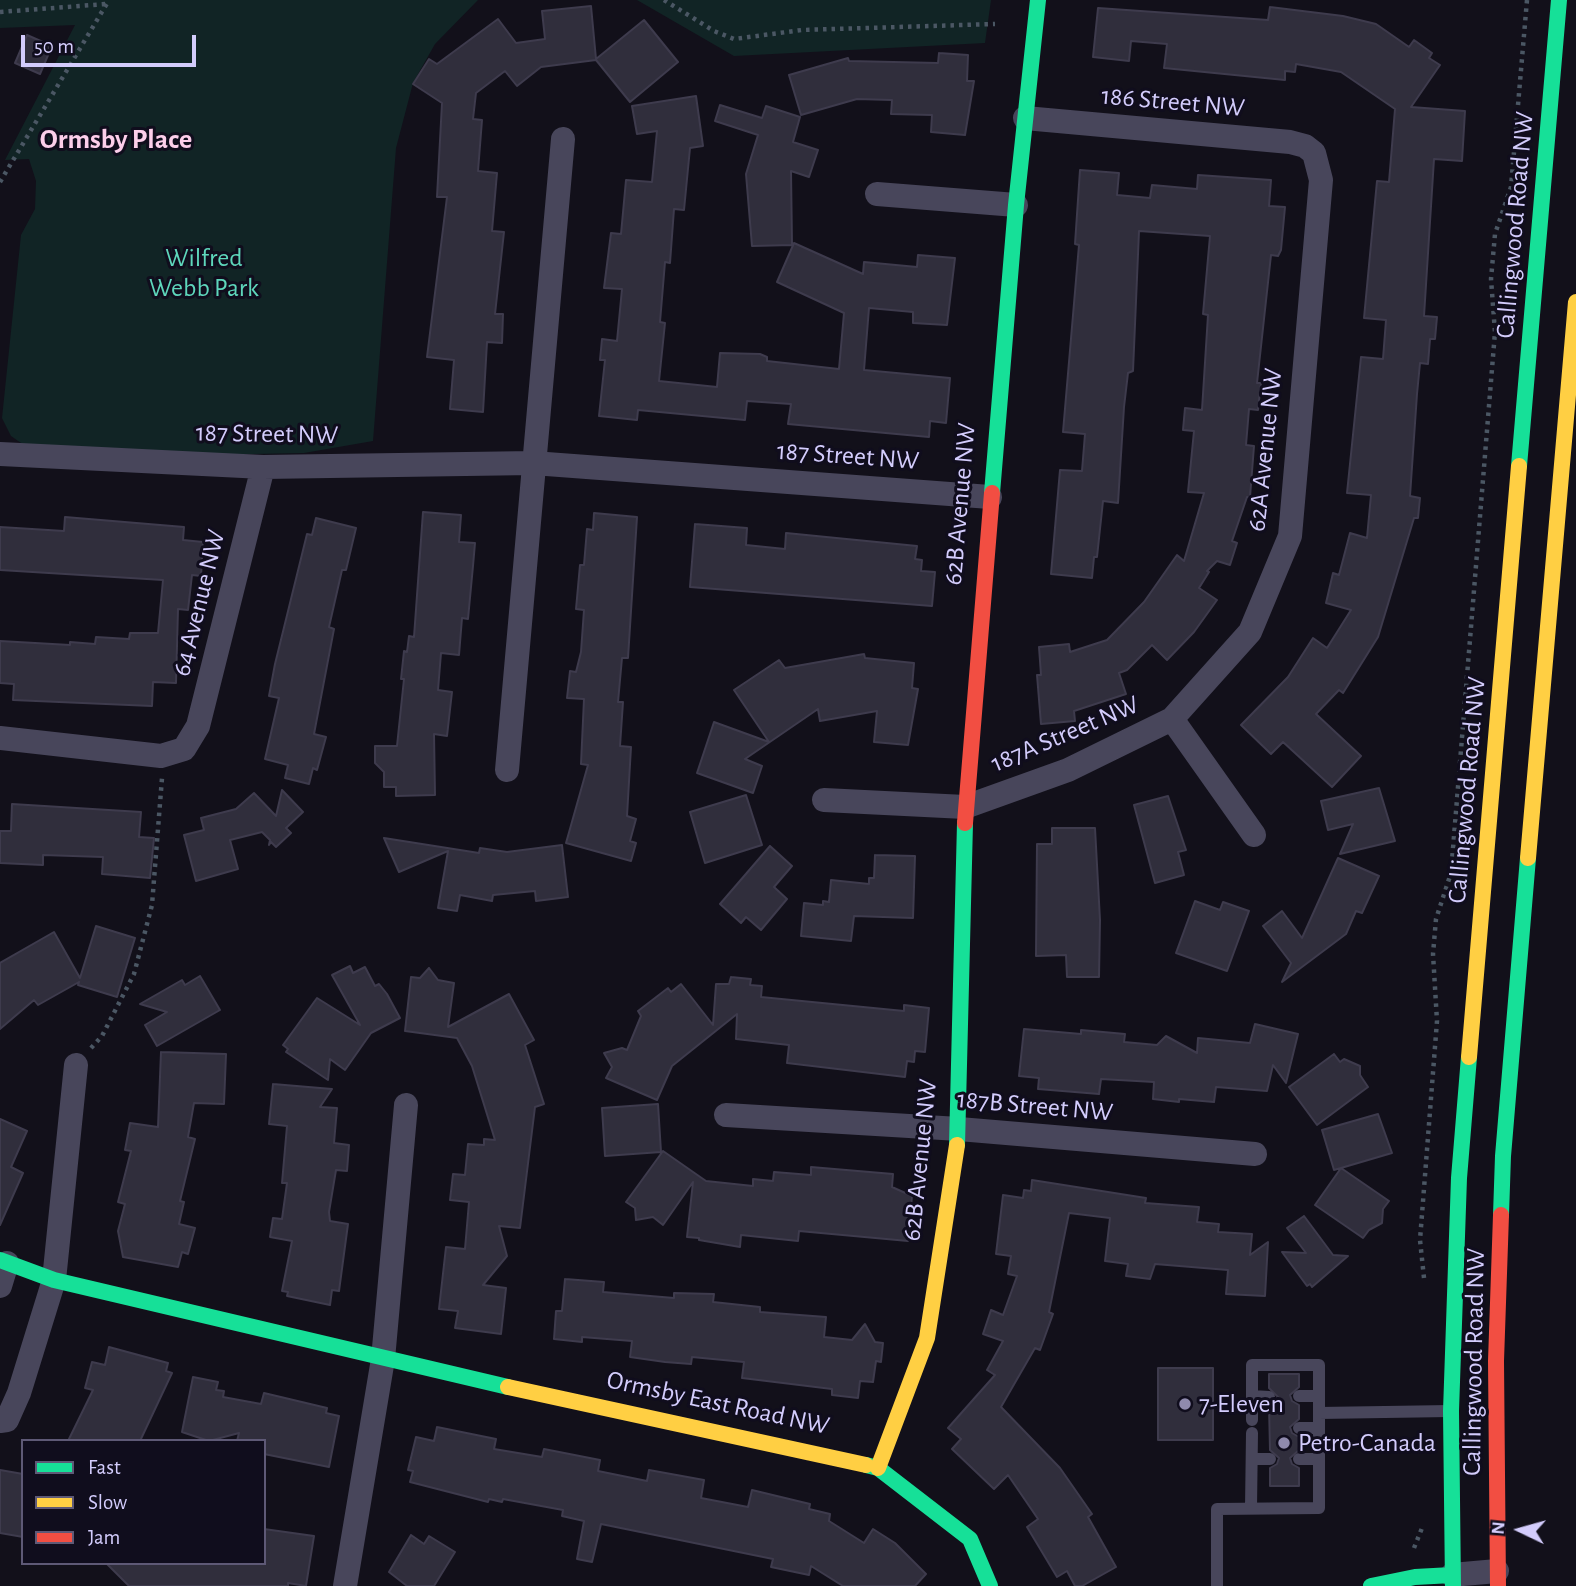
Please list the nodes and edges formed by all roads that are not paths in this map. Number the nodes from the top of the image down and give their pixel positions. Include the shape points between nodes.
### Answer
1 (1038, 0) edge
2 (1559, 0) edge
3 (1025, 118) junction
4 (563, 139) dead end
5 (1314, 153) joint
6 (877, 194) dead end
7 (1016, 205) junction
8 (1576, 302) edge
9 (0, 454) edge
10 (533, 463) junction
11 (263, 467) junction
12 (990, 496) junction
13 (1172, 719) junction
14 (0, 738) edge
15 (507, 770) dead end
16 (824, 800) dead end
17 (965, 807) junction
18 (1254, 835) dead end
19 (76, 1065) road end
20 (406, 1105) dead end
21 (726, 1115) dead end
22 (959, 1129) junction
23 (1255, 1154) dead end
24 (2, 1270) edge
25 (54, 1280) junction
26 (383, 1359) junction
27 (1252, 1396) junction
28 (1299, 1396) dead end
29 (1319, 1396) junction
30 (1269, 1397) dead end
31 (1451, 1411) junction
32 (1319, 1413) junction
33 (0, 1421) edge
34 (1320, 1427) junction
35 (1299, 1428) dead end
36 (1252, 1459) junction
37 (1270, 1459) dead end
38 (1299, 1459) dead end
39 (1320, 1459) junction
40 (878, 1468) junction
41 (1251, 1508) junction
42 (1497, 1579) edge
43 (1453, 1581) edge
44 (345, 1586) edge
45 (990, 1586) edge
46 (1217, 1586) edge
47 (1371, 1586) edge

1 - 3 main road, 62B Avenue NW
2 - 31 main road, Callingwood Road NW via 1458,1178
3 - 5 street, 186 Street NW via 1290,142 1305,145
3 - 7 main road, 62B Avenue NW
4 - 10 street
5 - 13 street, 62A Avenue NW via 1321,180 1290,536 1250,632
6 - 7 street
7 - 12 main road, 62B Avenue NW
8 - 42 main road, Callingwood Road NW via 1503,1156 1496,1361
9 - 11 street, 187 Street NW
10 - 11 street, 187 Street NW
10 - 12 street, 187 Street NW
10 - 15 street
11 - 14 street, 64 Avenue NW via 198,726 172,753
12 - 17 main road, 62B Avenue NW
13 - 17 street, 187A Street NW via 1068,770
13 - 18 street, 187A Street NW
16 - 17 street
17 - 22 main road, 62B Avenue NW
19 - 25 street
20 - 26 street
21 - 22 street, 187B Street NW
22 - 23 street, 187B Street NW
22 - 40 main road, 62B Avenue NW via 927,1338
24 - 25 main road, Ormsby East Road NW
25 - 26 main road, Ormsby East Road NW
25 - 33 street via 19,1393 7,1420
26 - 40 main road, Ormsby East Road NW
26 - 44 street
27 - 29 lane via 1252,1366 1319,1365
27 - 30 lane
27 - 36 lane
28 - 29 lane
29 - 32 lane
31 - 32 lane
31 - 43 main road, Callingwood Road NW
32 - 34 lane
34 - 35 lane
34 - 39 lane
36 - 37 lane
36 - 41 lane
38 - 39 lane
39 - 41 lane via 1319,1508
40 - 45 main road, Ormsby East Road NW via 970,1539
41 - 46 lane via 1217,1508
42 - 43 street
43 - 47 main road via 1415,1577

